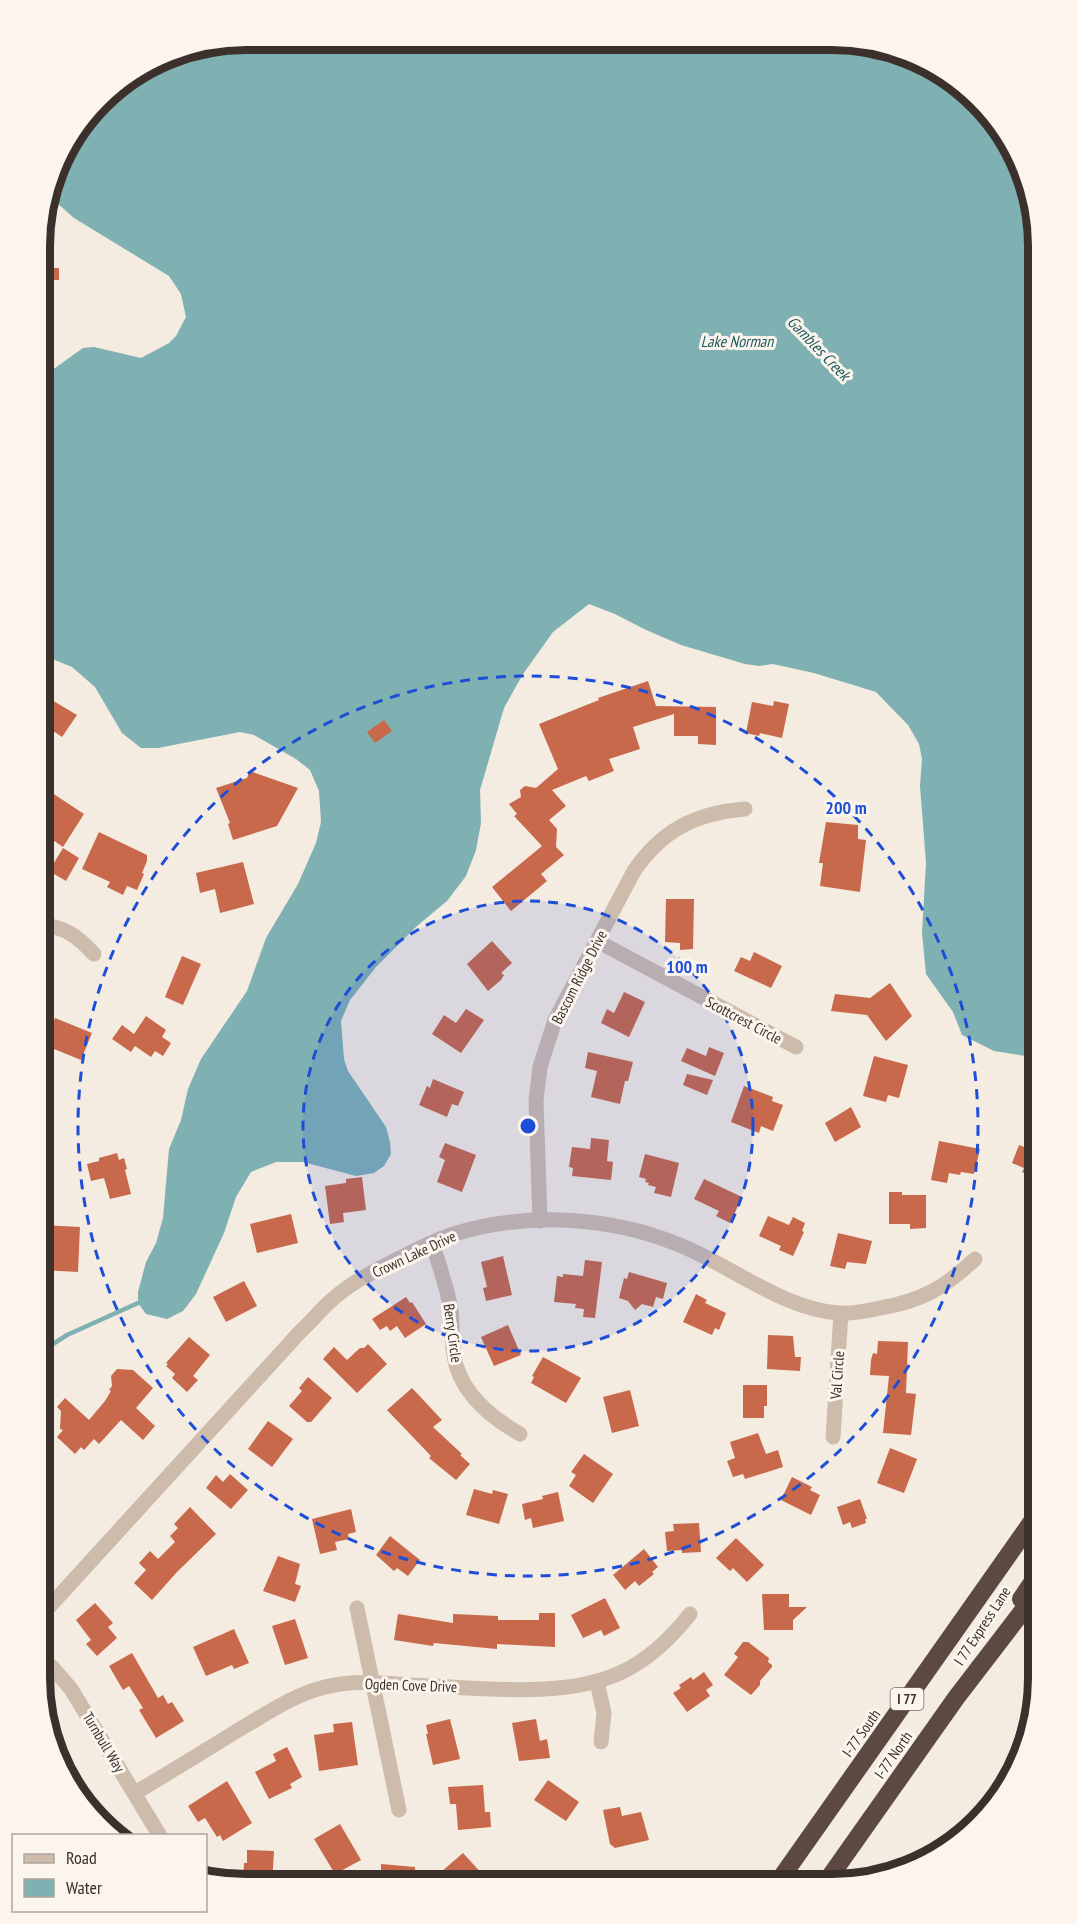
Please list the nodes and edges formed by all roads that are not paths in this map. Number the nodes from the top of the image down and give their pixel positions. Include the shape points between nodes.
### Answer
1 (745, 809) dead end
2 (50, 927) edge
3 (597, 941) junction
4 (94, 954) dead end
5 (796, 1047) dead end
6 (540, 1221) junction
7 (432, 1243) junction
8 (975, 1259) dead end
9 (841, 1313) junction
10 (520, 1434) dead end
11 (833, 1437) dead end
12 (1027, 1528) edge
13 (1027, 1591) edge
14 (1027, 1605) edge
15 (50, 1606) edge
16 (357, 1608) dead end
17 (690, 1614) dead end
18 (50, 1665) edge
19 (372, 1682) junction
20 (597, 1682) junction
21 (956, 1698) junction
22 (601, 1743) dead end
23 (135, 1793) junction
24 (399, 1810) dead end
25 (159, 1834) edge
26 (784, 1874) edge
27 (832, 1874) edge

1 - 3 street, Bascom Ridge Drive via 709,814 670,832 634,871
2 - 4 street via 68,931
3 - 5 street, Scottcrest Circle
3 - 6 street, Bascom Ridge Drive via 555,1020 540,1067 536,1100
6 - 7 street, Crown Lake Drive via 478,1228
6 - 9 street, Crown Lake Drive via 596,1224 651,1235 678,1244 791,1300
7 - 10 street, Berry Circle via 447,1289 454,1358 461,1377 485,1411
7 - 15 street, Crown Lake Drive via 371,1273 334,1297
8 - 9 street, Crown Lake Drive via 943,1285 906,1304
9 - 11 street, Val Circle
12 - 26 highway, I-77 South / I 77
13 - 21 highway, I 77 Express Lane / I 77
14 - 21 highway, I-77 North / I 77
16 - 19 street
17 - 20 street, Ogden Cove Drive via 675,1633 645,1657
18 - 23 street, Turnbull Way via 71,1689
19 - 20 street, Ogden Cove Drive via 526,1688
19 - 23 street, Ogden Cove Drive via 327,1687 293,1698
19 - 24 street
20 - 22 street via 604,1713
21 - 27 highway, I-77 North / I 77
23 - 25 street, Turnbull Way

